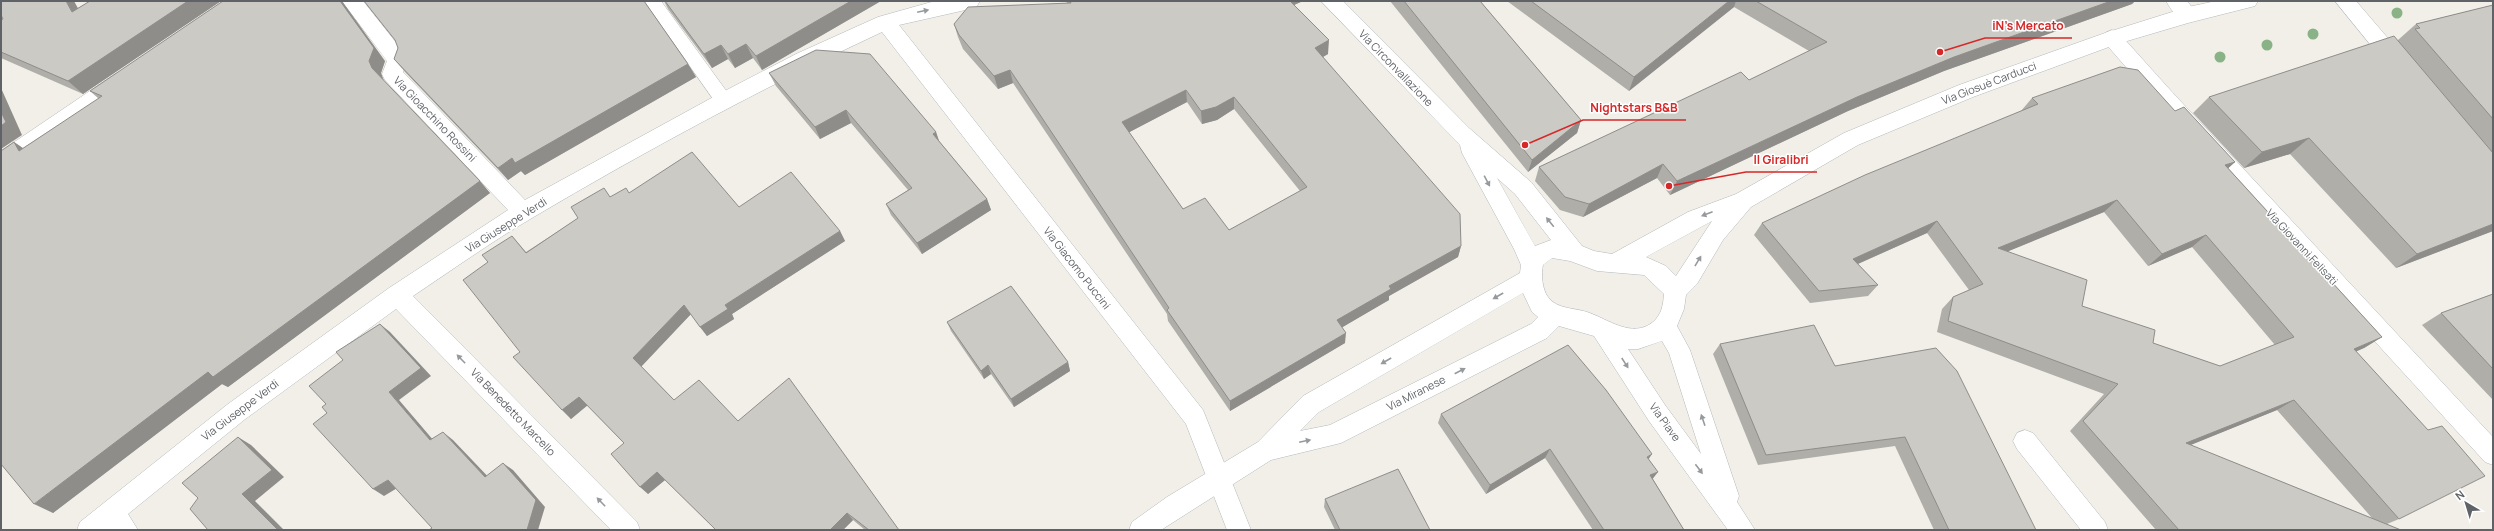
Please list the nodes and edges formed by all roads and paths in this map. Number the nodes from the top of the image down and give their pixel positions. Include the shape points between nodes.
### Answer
1 (352, 1) edge
2 (652, 1) edge
3 (970, 1) edge
4 (1331, 1) edge
5 (2248, 1) edge
6 (2345, 1) edge
7 (2182, 8) edge
8 (886, 22) junction
9 (2112, 38) junction
10 (140, 68) edge
11 (2410, 79) edge
12 (724, 101) junction
13 (1462, 134) junction
14 (1, 162) edge
15 (1744, 200) junction
16 (523, 212) junction
17 (1574, 252) junction
18 (1615, 263) junction
19 (1532, 270) junction
20 (1675, 292) junction
21 (397, 295) junction
22 (1555, 315) junction
23 (1665, 326) junction
24 (1603, 330) junction
25 (2025, 441) dead end
26 (1266, 450) junction
27 (2493, 454) edge
28 (1219, 478) junction
29 (110, 513) junction
30 (1737, 520) edge
31 (89, 530) edge
32 (126, 530) edge
33 (628, 530) edge
34 (1141, 530) edge
35 (1239, 530) edge
36 (2096, 530) edge

1 - 16 street, Via Gioacchino Rossini via 398,60 392,74
2 - 12 lane
8 -> 3 street, Via Giuseppe Verdi
4 - 13 street, Via Circonvallazione
5 - 7 street, Via Giosuè Carducci
6 - 11 street
7 - 9 street, Via Giosuè Carducci
8 - 12 street, Via Giuseppe Verdi via 803,60
8 - 28 street, Via Giacomo Puccini via 1195,418
9 - 15 street, Via Giosuè Carducci via 1966,91 1850,139
9 - 27 street, Via Giovanni Felisati
10 - 14 street
12 - 16 street, Via Giuseppe Verdi
17 -> 13 street, Via Circonvallazione via 1523,188
13 -> 19 street, Via Circonvallazione via 1524,246
15 -> 18 street, Via Giosuè Carducci via 1696,218
20 -> 15 street, Via Giosuè Carducci via 1689,276 1715,233
16 - 21 street, Via Giuseppe Verdi
17 - 18 street via 1584,259
17 - 19 street, Via Miranese via 1551,249 1538,255
18 - 20 street via 1652,267 1661,273
19 - 22 street, Via Circonvallazione via 1533,296 1542,308
19 -> 26 street, Via Miranese via 1311,404
20 - 23 street via 1673,315
21 - 29 street, Via Giuseppe Verdi via 236,412
33 -> 21 street, Via Benedetto Marcello
22 - 24 street via 1587,322
26 -> 22 street, Via Miranese via 1333,435 1539,331
23 - 24 street via 1639,341
30 -> 23 street, Via Piave via 1680,350
24 -> 30 street, Via Piave via 1657,413
25 - 36 street
26 - 28 street, Via Miranese
28 - 34 street, Via Miranese
28 - 35 street, Via Giacomo Puccini
29 - 31 street, Via Giuseppe Verdi
29 - 32 street

